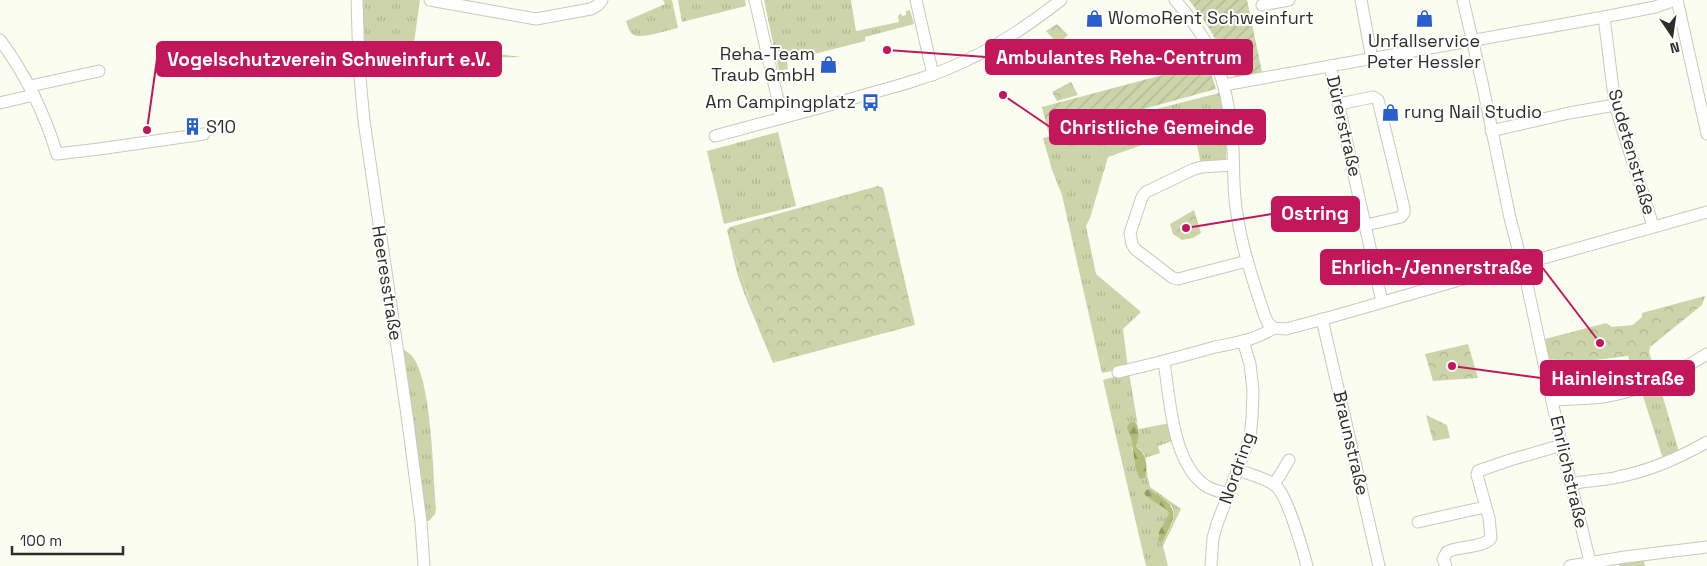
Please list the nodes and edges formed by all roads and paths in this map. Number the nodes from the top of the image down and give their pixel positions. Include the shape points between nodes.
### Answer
1 (356, 0) edge
2 (430, 0) edge
3 (755, 0) edge
4 (916, 0) edge
5 (1061, 0) edge
6 (1175, 0) edge
7 (1289, 0) edge
8 (1361, 0) edge
9 (1463, 0) edge
10 (1676, 0) edge
11 (602, 1) edge
12 (1262, 5) dead end
13 (1604, 17) junction
14 (0, 40) edge
15 (1472, 42) junction
16 (1372, 59) junction
17 (1330, 66) junction
18 (99, 71) dead end
19 (933, 75) junction
20 (1224, 85) junction
21 (32, 90) junction
22 (0, 103) edge
23 (1339, 104) junction
24 (1615, 104) junction
25 (782, 118) junction
26 (1491, 131) junction
27 (204, 134) dead end
28 (1707, 134) edge
29 (714, 136) dead end
30 (1234, 164) junction
31 (1707, 212) edge
32 (1366, 225) junction
33 (1653, 226) junction
34 (1247, 261) junction
35 (1522, 264) junction
36 (1382, 302) junction
37 (1322, 319) junction
38 (1273, 328) junction
39 (1243, 341) junction
40 (1707, 354) edge
41 (1164, 362) junction
42 (1118, 372) dead end
43 (1552, 400) junction
44 (1707, 442) edge
45 (1562, 445) junction
46 (1289, 460) dead end
47 (1238, 470) junction
48 (1572, 484) junction
49 (1274, 485) junction
50 (1228, 494) junction
51 (1485, 507) junction
52 (1418, 522) dead end
53 (1707, 547) edge
54 (1590, 562) junction
55 (424, 566) edge
56 (1211, 566) edge
57 (1307, 566) edge
58 (1378, 566) edge
59 (1446, 566) edge
60 (1570, 566) edge

1 - 55 street, Heeresstraße via 364,121 407,415
2 - 11 street via 536,19 591,9
3 - 25 street
4 - 19 street
5 - 19 street via 1014,35 965,62
6 - 20 street via 1205,39
7 - 12 street
8 - 16 street
9 - 15 street, Ehrlichstraße
10 - 13 street
10 - 28 street
13 - 15 street
13 - 24 street, Sudetenstraße
14 - 21 street
15 - 16 street
15 - 26 street, Ehrlichstraße
16 - 17 street
17 - 20 street
17 - 23 street, Dürerstraße
18 - 21 street
19 - 25 street
20 - 30 street
21 - 22 street
21 - 27 street via 56,154
23 - 32 street, Dürerstraße
23 - 32 street via 1373,97 1378,100 1404,208 1401,217
24 - 26 street
24 - 33 street, Sudetenstraße
25 - 29 street
26 - 35 street, Ehrlichstraße
30 - 34 street via 1237,214
30 - 34 street via 1194,169 1146,192 1130,239 1135,249 1178,279
31 - 33 street
32 - 36 street, Dürerstraße
33 - 35 street
34 - 38 street via 1268,323
35 - 36 street
35 - 43 street, Ehrlichstraße
36 - 37 street
37 - 38 street via 1286,329
37 - 58 street, Braunstraße
38 - 39 street
39 - 41 street
39 - 47 street, Nordring via 1250,364 1253,396 1250,437
40 - 43 street via 1674,373 1635,389 1594,398
41 - 42 street
41 - 50 street via 1176,435 1183,455 1193,474 1207,487
43 - 45 street, Ehrlichstraße
44 - 48 street via 1640,472
45 - 48 street, Ehrlichstraße
45 - 51 street via 1478,470
46 - 49 street
47 - 49 street
47 - 50 street, Nordring
48 - 54 street, Ehrlichstraße
49 - 57 street via 1283,496
50 - 56 street, Nordring via 1213,538
51 - 52 street
51 - 59 street via 1490,527 1489,542 1447,552
53 - 54 street
54 - 60 street

